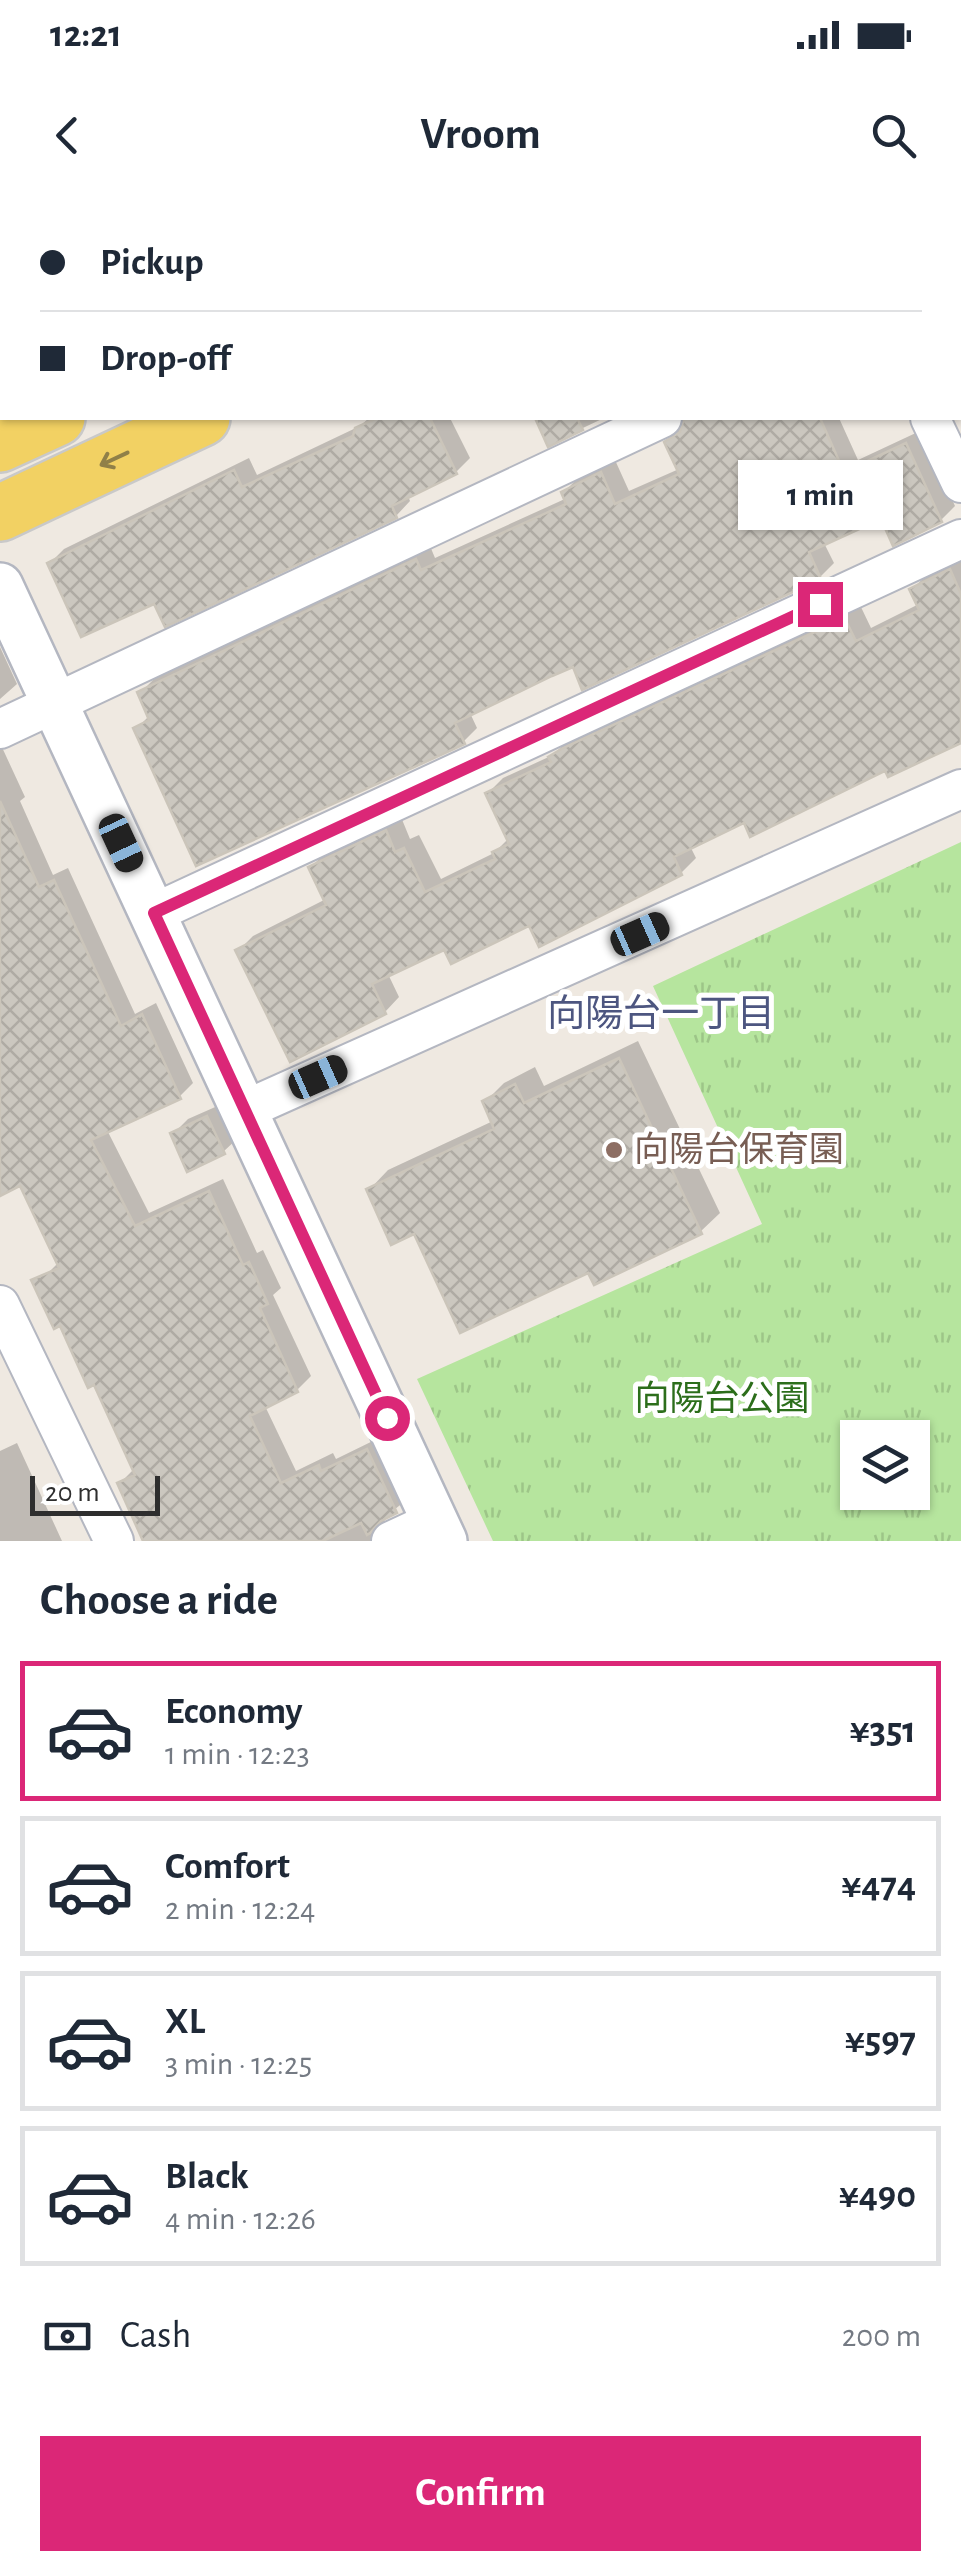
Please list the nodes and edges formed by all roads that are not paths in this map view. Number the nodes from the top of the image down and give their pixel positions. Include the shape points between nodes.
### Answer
1 (53, 420) edge
2 (198, 420) edge
3 (658, 420) edge
4 (931, 420) edge
5 (0, 444) edge
6 (961, 483) edge
7 (0, 514) edge
8 (961, 539) edge
9 (0, 586) edge
10 (56, 702) junction
11 (0, 730) edge
12 (961, 790) edge
13 (154, 913) junction
14 (247, 1109) junction
15 (0, 1305) edge
16 (439, 1531) edge
17 (114, 1541) edge
18 (391, 1541) edge

1 - 5 main road
2 -> 7 main road
3 - 10 street
4 - 6 street
8 - 13 street
9 - 10 street
10 - 11 street
10 - 13 street
12 - 14 street
13 - 14 street
14 - 16 street
15 - 17 street
16 - 18 street

